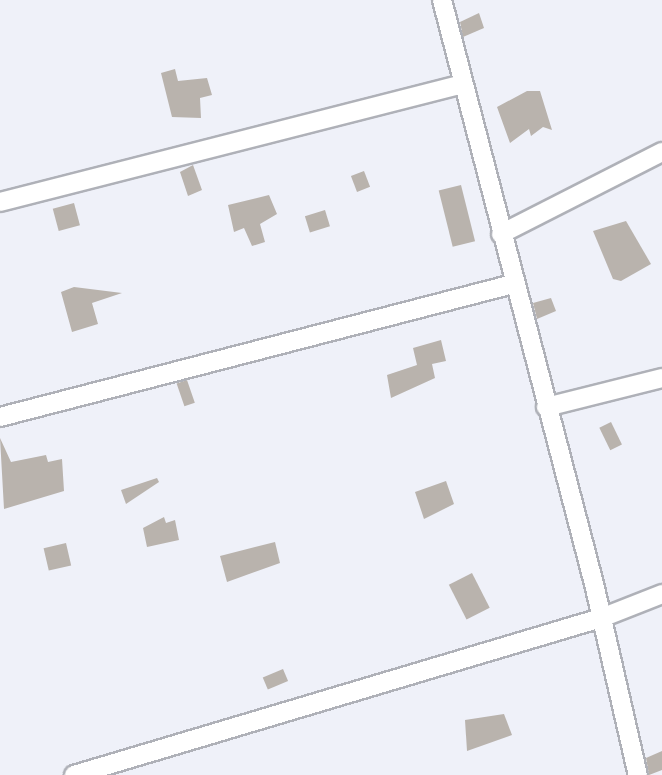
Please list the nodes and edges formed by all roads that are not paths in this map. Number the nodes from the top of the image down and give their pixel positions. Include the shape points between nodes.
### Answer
1 (442, 0) edge
2 (463, 84) junction
3 (662, 152) edge
4 (0, 202) edge
5 (501, 234) junction
6 (513, 284) junction
7 (662, 378) edge
8 (546, 407) junction
9 (0, 417) edge
10 (662, 594) edge
11 (601, 618) junction
12 (74, 775) edge
13 (638, 775) edge

1 - 2 street
2 - 4 street
2 - 5 street
3 - 5 street
5 - 6 street
6 - 8 street
6 - 9 street
7 - 8 street
8 - 11 street
10 - 11 street
11 - 12 street
11 - 13 street

